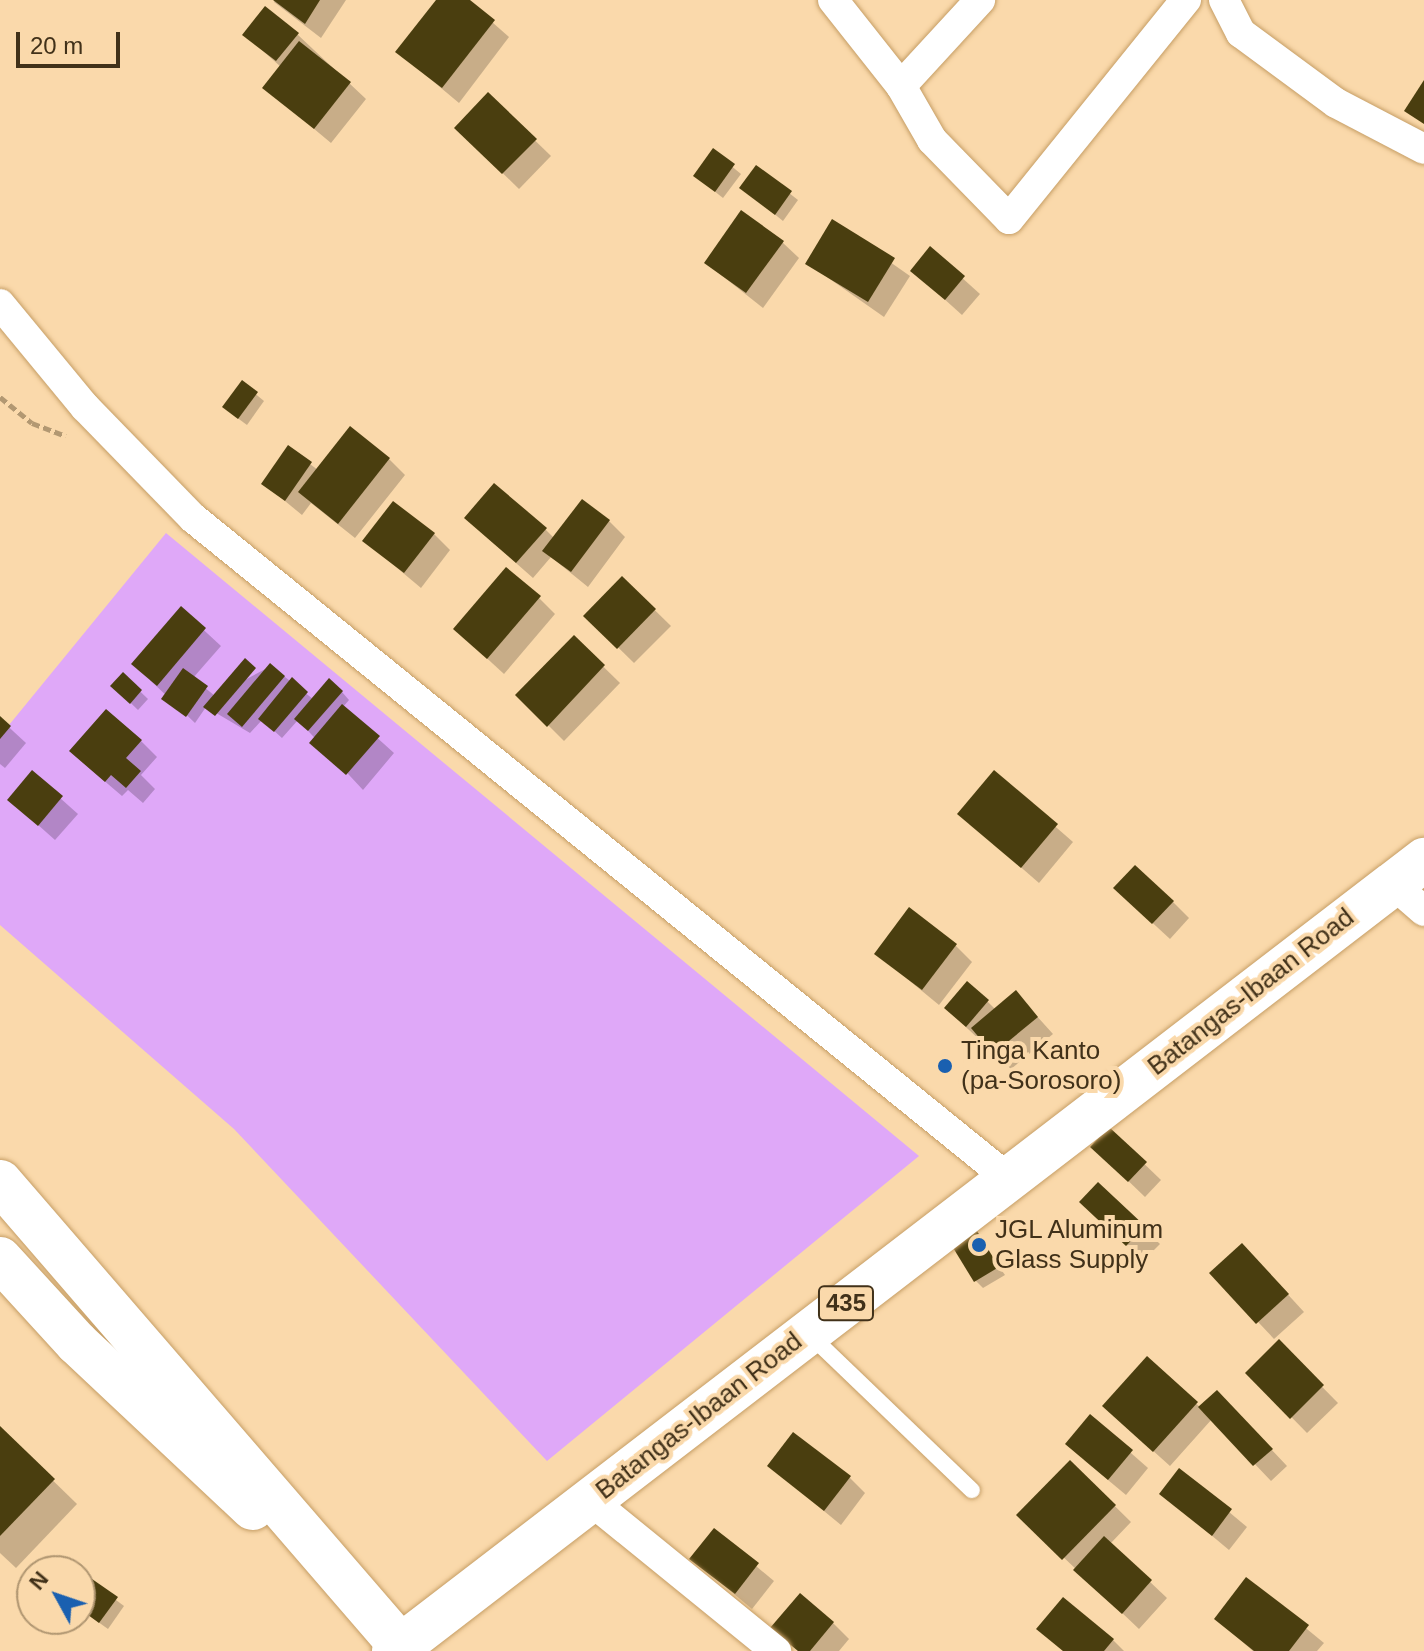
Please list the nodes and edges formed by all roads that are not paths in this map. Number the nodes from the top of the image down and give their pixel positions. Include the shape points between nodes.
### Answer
1 (833, 0) edge
2 (980, 0) edge
3 (1186, 0) edge
4 (1224, 0) edge
5 (901, 86) junction
6 (1424, 149) edge
7 (0, 304) edge
8 (1414, 885) edge
9 (1009, 1179) junction
10 (0, 1182) edge
11 (0, 1259) edge
12 (807, 1332) junction
13 (972, 1490) dead end
14 (590, 1500) junction
15 (400, 1649) edge
16 (776, 1651) edge

1 - 5 street
2 - 5 street
3 - 5 street via 1009,219 932,140
4 - 6 street via 1241,33 1336,103
7 - 9 street via 85,407 193,518
8 - 9 main road, Batangas-Ibaan Road / 435
9 - 12 main road, Batangas-Ibaan Road / 435
10 - 15 main road
11 - 15 main road via 77,1343
12 - 13 lane
12 - 14 main road, Batangas-Ibaan Road / 435
14 - 15 main road, Batangas-Ibaan Road / 435
14 - 16 street

